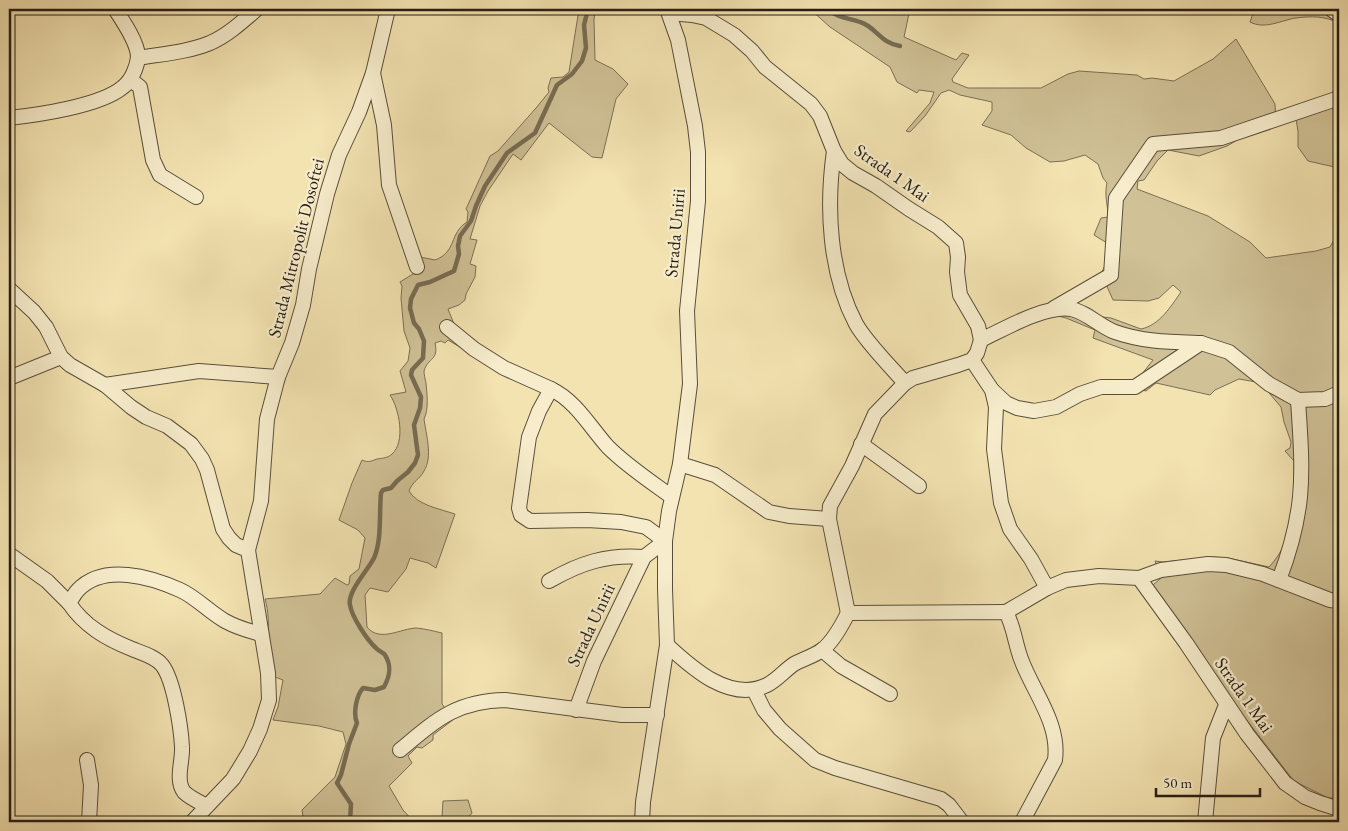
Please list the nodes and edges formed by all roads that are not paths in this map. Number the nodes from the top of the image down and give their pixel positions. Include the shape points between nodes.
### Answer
1 (115, 9) edge
2 (257, 9) edge
3 (388, 9) edge
4 (1332, 9) edge
5 (669, 11) edge
6 (1339, 15) edge
7 (138, 58) junction
8 (373, 72) junction
9 (131, 80) junction
10 (1339, 98) edge
11 (9, 118) edge
12 (834, 151) junction
13 (196, 197) dead end
14 (417, 267) dead end
15 (9, 289) edge
16 (1049, 311) junction
17 (447, 327) dead end
18 (981, 340) junction
19 (1201, 343) junction
20 (61, 357) junction
21 (972, 360) junction
22 (278, 376) junction
23 (9, 378) edge
24 (905, 383) junction
25 (105, 385) junction
26 (551, 390) junction
27 (992, 390) junction
28 (1339, 393) edge
29 (1298, 400) junction
30 (861, 444) junction
31 (680, 464) junction
32 (919, 486) dead end
33 (672, 497) junction
34 (828, 519) junction
35 (665, 541) junction
36 (248, 550) junction
37 (9, 554) edge
38 (644, 557) junction
39 (1139, 578) junction
40 (1280, 580) junction
41 (549, 581) dead end
42 (1047, 588) junction
43 (1339, 601) edge
44 (69, 603) junction
45 (1006, 612) junction
46 (848, 613) junction
47 (261, 634) junction
48 (667, 645) junction
49 (822, 650) junction
50 (754, 690) junction
51 (890, 694) dead end
52 (1226, 705) junction
53 (576, 710) junction
54 (658, 715) junction
55 (400, 750) dead end
56 (86, 760) dead end
57 (207, 806) junction
58 (1339, 808) edge
59 (89, 822) edge
60 (192, 822) edge
61 (642, 822) edge
62 (962, 822) edge
63 (1022, 822) edge
64 (1205, 822) edge

1 - 7 street via 135,45
2 - 7 street via 209,43
3 - 8 street, Strada Mitropolit Dosoftei
4 - 6 street
5 - 12 street, Strada 1 Mai via 706,18 752,51 765,67 811,104
5 - 31 street, Strada Unirii via 683,61 698,152 698,201 687,311 690,384
7 - 9 street
8 - 14 street, Strada Mitropolit Dosoftei via 384,125 389,186
8 - 22 street, Strada Mitropolit Dosoftei via 339,155 309,269 303,305
9 - 11 street via 121,89 95,101
9 - 13 street via 140,87 153,160 160,175
10 - 16 street via 1222,138 1154,144 1116,198 1111,275
12 - 18 street, Strada 1 Mai via 853,173 938,227 956,243 960,295 978,326
12 - 24 street via 829,195 835,258 843,296 857,326
15 - 20 street via 46,327
16 - 18 street via 1024,318
16 - 19 street via 1070,309 1113,331 1136,338
17 - 26 street via 504,368
18 - 21 street
19 - 27 street via 1135,387 1101,387 1056,407 1034,411 1017,408
19 - 29 street via 1229,352 1269,384
20 - 23 street
20 - 25 street
21 - 24 street
21 - 27 street
22 - 25 street via 199,372
22 - 36 street, Strada Mitropolit Dosoftei via 267,419 261,501
24 - 30 street via 875,414
25 - 36 street via 146,417 167,426 190,444 207,470 223,529 236,545
26 - 33 street via 562,394 623,461
26 - 35 street via 528,437 519,508 521,516 530,521 620,522 646,527
27 - 42 street via 996,407 994,449 1001,503 1010,529
28 - 29 street via 1325,399
29 - 40 street via 1300,498 1290,553
30 - 32 street
30 - 34 street via 830,506
31 - 33 street, Strada Unirii
31 - 34 street via 714,476 769,512
33 - 35 street, Strada Unirii
34 - 46 street
35 - 38 street, Strada Unirii
35 - 48 street, Strada Unirii
36 - 47 street, Strada Mitropolit Dosoftei
37 - 44 street via 47,581
38 - 41 street, Strada Unirii via 624,555 589,562
38 - 53 street, Strada Unirii via 594,661
39 - 40 street via 1161,570 1208,564 1226,565
39 - 42 street via 1099,576 1066,580
39 - 52 street, Strada 1 Mai
40 - 43 street
42 - 45 street
44 - 47 street via 78,589 104,575 146,578 182,590 225,621
44 - 57 street via 75,613 103,636 150,656 162,665 177,709 182,747 181,785 184,792
45 - 46 street
45 - 63 street via 1020,658 1050,722 1056,751
46 - 49 street
47 - 57 street, Strada Mitropolit Dosoftei via 269,700 263,722 233,779
48 - 50 street via 716,682 732,688
48 - 54 street, Strada Unirii
49 - 50 street via 794,664 768,685
49 - 51 street via 841,666
50 - 62 street via 764,710 780,729 815,760 941,799 949,804
52 - 58 street, Strada 1 Mai via 1285,783 1320,804
52 - 64 street via 1213,738
53 - 54 street
53 - 55 street via 505,700 485,701 460,707 436,720
54 - 61 street, Strada Unirii
56 - 59 street via 91,785
57 - 60 street, Strada Mitropolit Dosoftei

